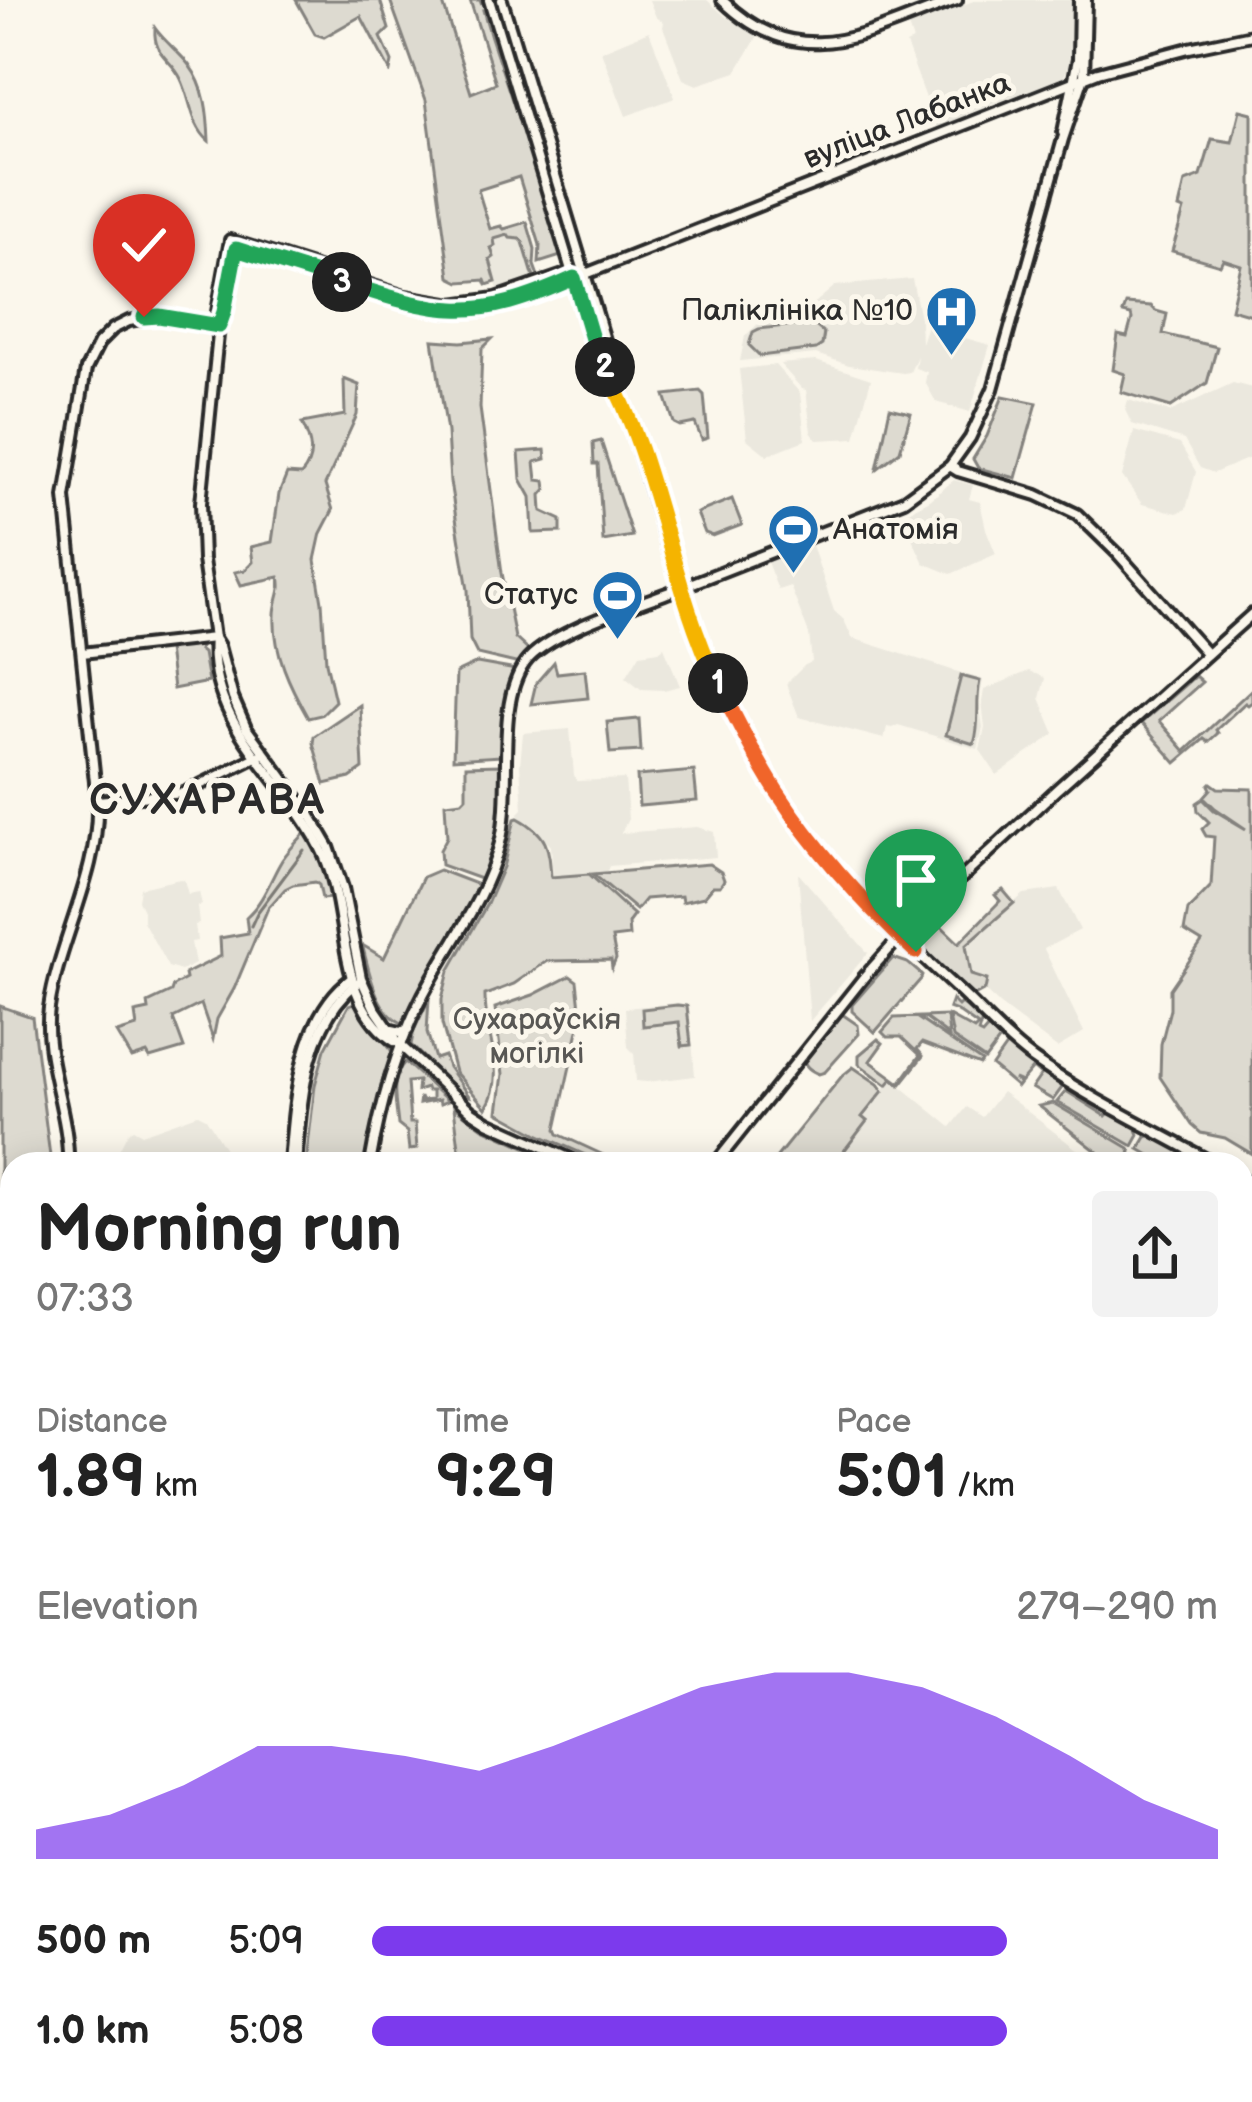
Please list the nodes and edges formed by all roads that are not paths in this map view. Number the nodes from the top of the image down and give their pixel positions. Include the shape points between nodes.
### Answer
1 (489, 0) edge
2 (502, 0) edge
3 (722, 0) edge
4 (957, 0) edge
5 (1083, 0) edge
6 (1252, 35) edge
7 (1084, 60) junction
8 (1098, 72) junction
9 (1079, 79) junction
10 (1050, 91) junction
11 (1069, 105) junction
12 (1063, 140) junction
13 (586, 273) junction
14 (573, 275) junction
15 (219, 326) junction
16 (626, 405) junction
17 (950, 466) junction
18 (680, 588) junction
19 (1252, 614) edge
20 (214, 638) junction
21 (82, 653) junction
22 (1207, 654) junction
23 (260, 756) junction
24 (97, 801) junction
25 (900, 937) junction
26 (889, 949) junction
27 (914, 950) junction
28 (356, 980) junction
29 (361, 998) junction
30 (340, 1000) junction
31 (408, 1029) junction
32 (390, 1030) junction
33 (400, 1045) junction
34 (415, 1059) junction
35 (395, 1060) junction
36 (67, 1152) edge
37 (293, 1152) edge
38 (294, 1152) edge
39 (372, 1152) edge
40 (555, 1152) edge
41 (726, 1152) edge
42 (1194, 1152) edge

1 - 14 main road
2 - 13 main road
3 - 4 main road via 770,34 830,44
5 - 7 main road
5 - 9 main road
6 - 8 main road, вуліца Лабанка
7 - 8 main road
7 - 9 main road
8 - 9 main road, вуліца Лабанка
9 - 10 main road, вуліца Лабанка
9 - 11 main road
9 - 12 main road
10 - 11 main road
10 - 13 main road, вуліца Лабанка
11 - 12 main road
12 - 17 main road via 992,388
13 - 14 main road, вуліца Лабанка
13 - 16 main road
14 - 15 main road, вуліца Лабанка via 453,311 232,248
14 - 16 main road via 595,349
15 - 20 main road via 200,535
15 - 21 main road via 159,316 129,321 107,334 88,362 64,497
16 - 18 main road
17 - 18 main road via 904,500
17 - 22 main road via 1077,514
18 - 25 main road via 714,675 778,793
18 - 31 main road via 566,633 522,667 509,709 498,854
19 - 22 main road
20 - 21 main road
20 - 23 main road
21 - 24 main road
22 - 25 main road
23 - 24 main road via 184,793
23 - 28 main road via 315,822 334,859
24 - 36 main road via 93,848 48,1013
25 - 26 main road
25 - 27 main road
26 - 27 main road
26 - 41 main road
27 - 42 main road via 1035,1060
28 - 29 main road
28 - 30 main road
28 - 32 main road
28 - 37 main road via 334,996 303,1056
29 - 30 main road
29 - 33 main road
30 - 38 main road via 308,1068
31 - 32 main road
31 - 33 main road
32 - 33 main road
33 - 34 main road
33 - 35 main road
34 - 35 main road
34 - 40 main road via 488,1122
35 - 39 main road

